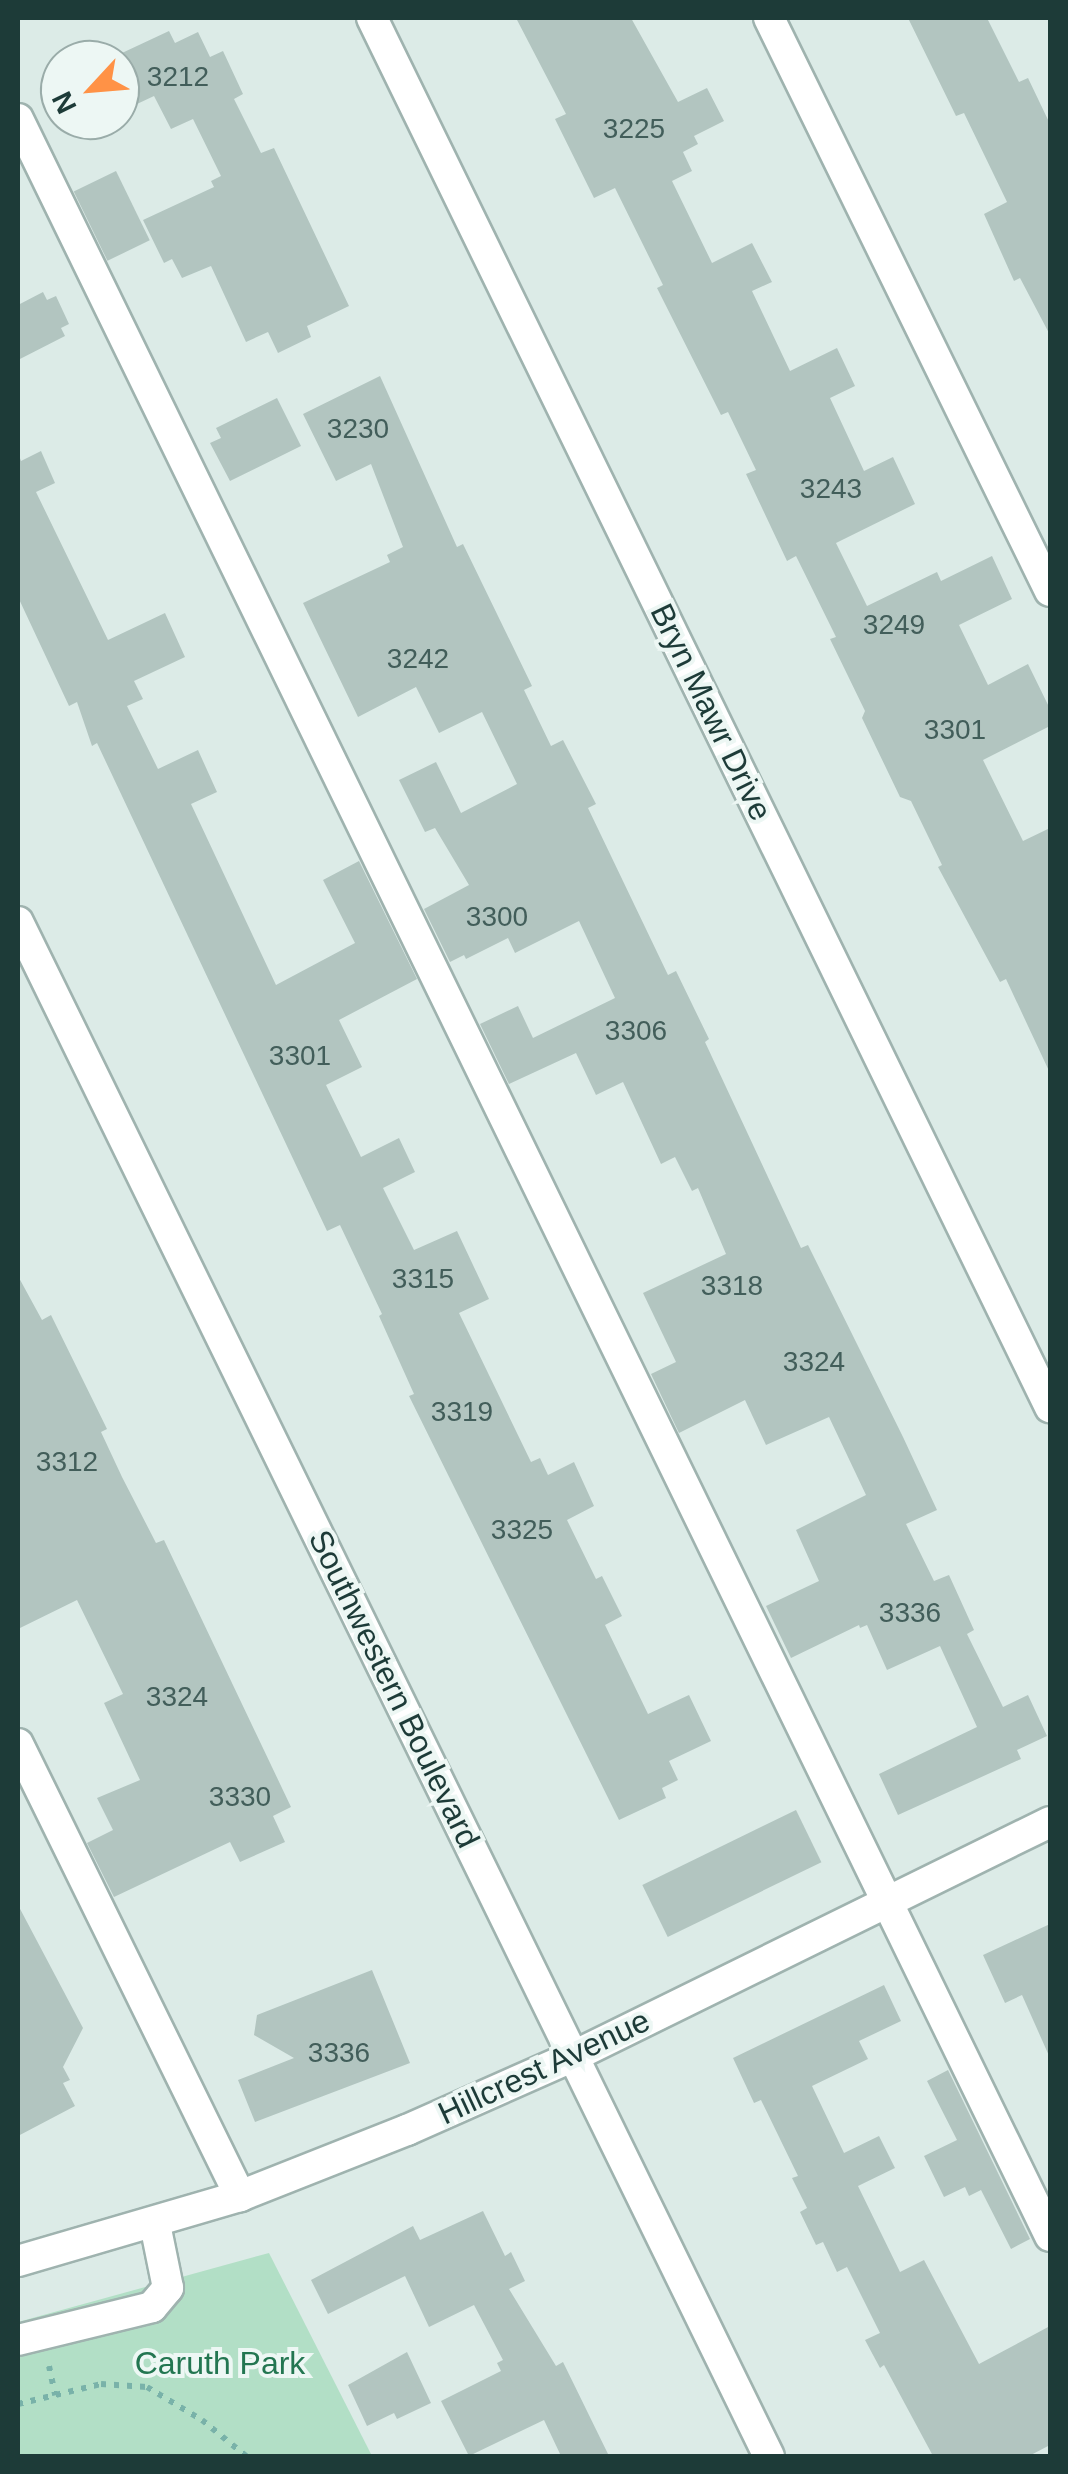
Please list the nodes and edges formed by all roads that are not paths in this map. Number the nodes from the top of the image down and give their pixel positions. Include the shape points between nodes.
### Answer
1 (372, 18) edge
2 (769, 18) edge
3 (18, 118) edge
4 (1050, 591) edge
5 (18, 922) edge
6 (1050, 1407) edge
7 (18, 1744) edge
8 (1050, 1822) edge
9 (887, 1904) junction
10 (574, 2056) junction
11 (240, 2196) junction
12 (155, 2224) junction
13 (1050, 2236) edge
14 (18, 2261) edge
15 (18, 2340) edge
16 (768, 2456) edge

1 - 6 street, Bryn Mawr Drive
2 - 4 street
3 - 9 street
5 - 10 street, Southwestern Boulevard
7 - 11 street
8 - 9 street, Hillcrest Avenue
9 - 10 street, Hillcrest Avenue
9 - 13 street
10 - 11 street, Hillcrest Avenue
10 - 16 street, Southwestern Boulevard
11 - 12 street, Hillcrest Avenue
12 - 14 street, Hillcrest Avenue
12 - 15 street via 168,2288 152,2307

